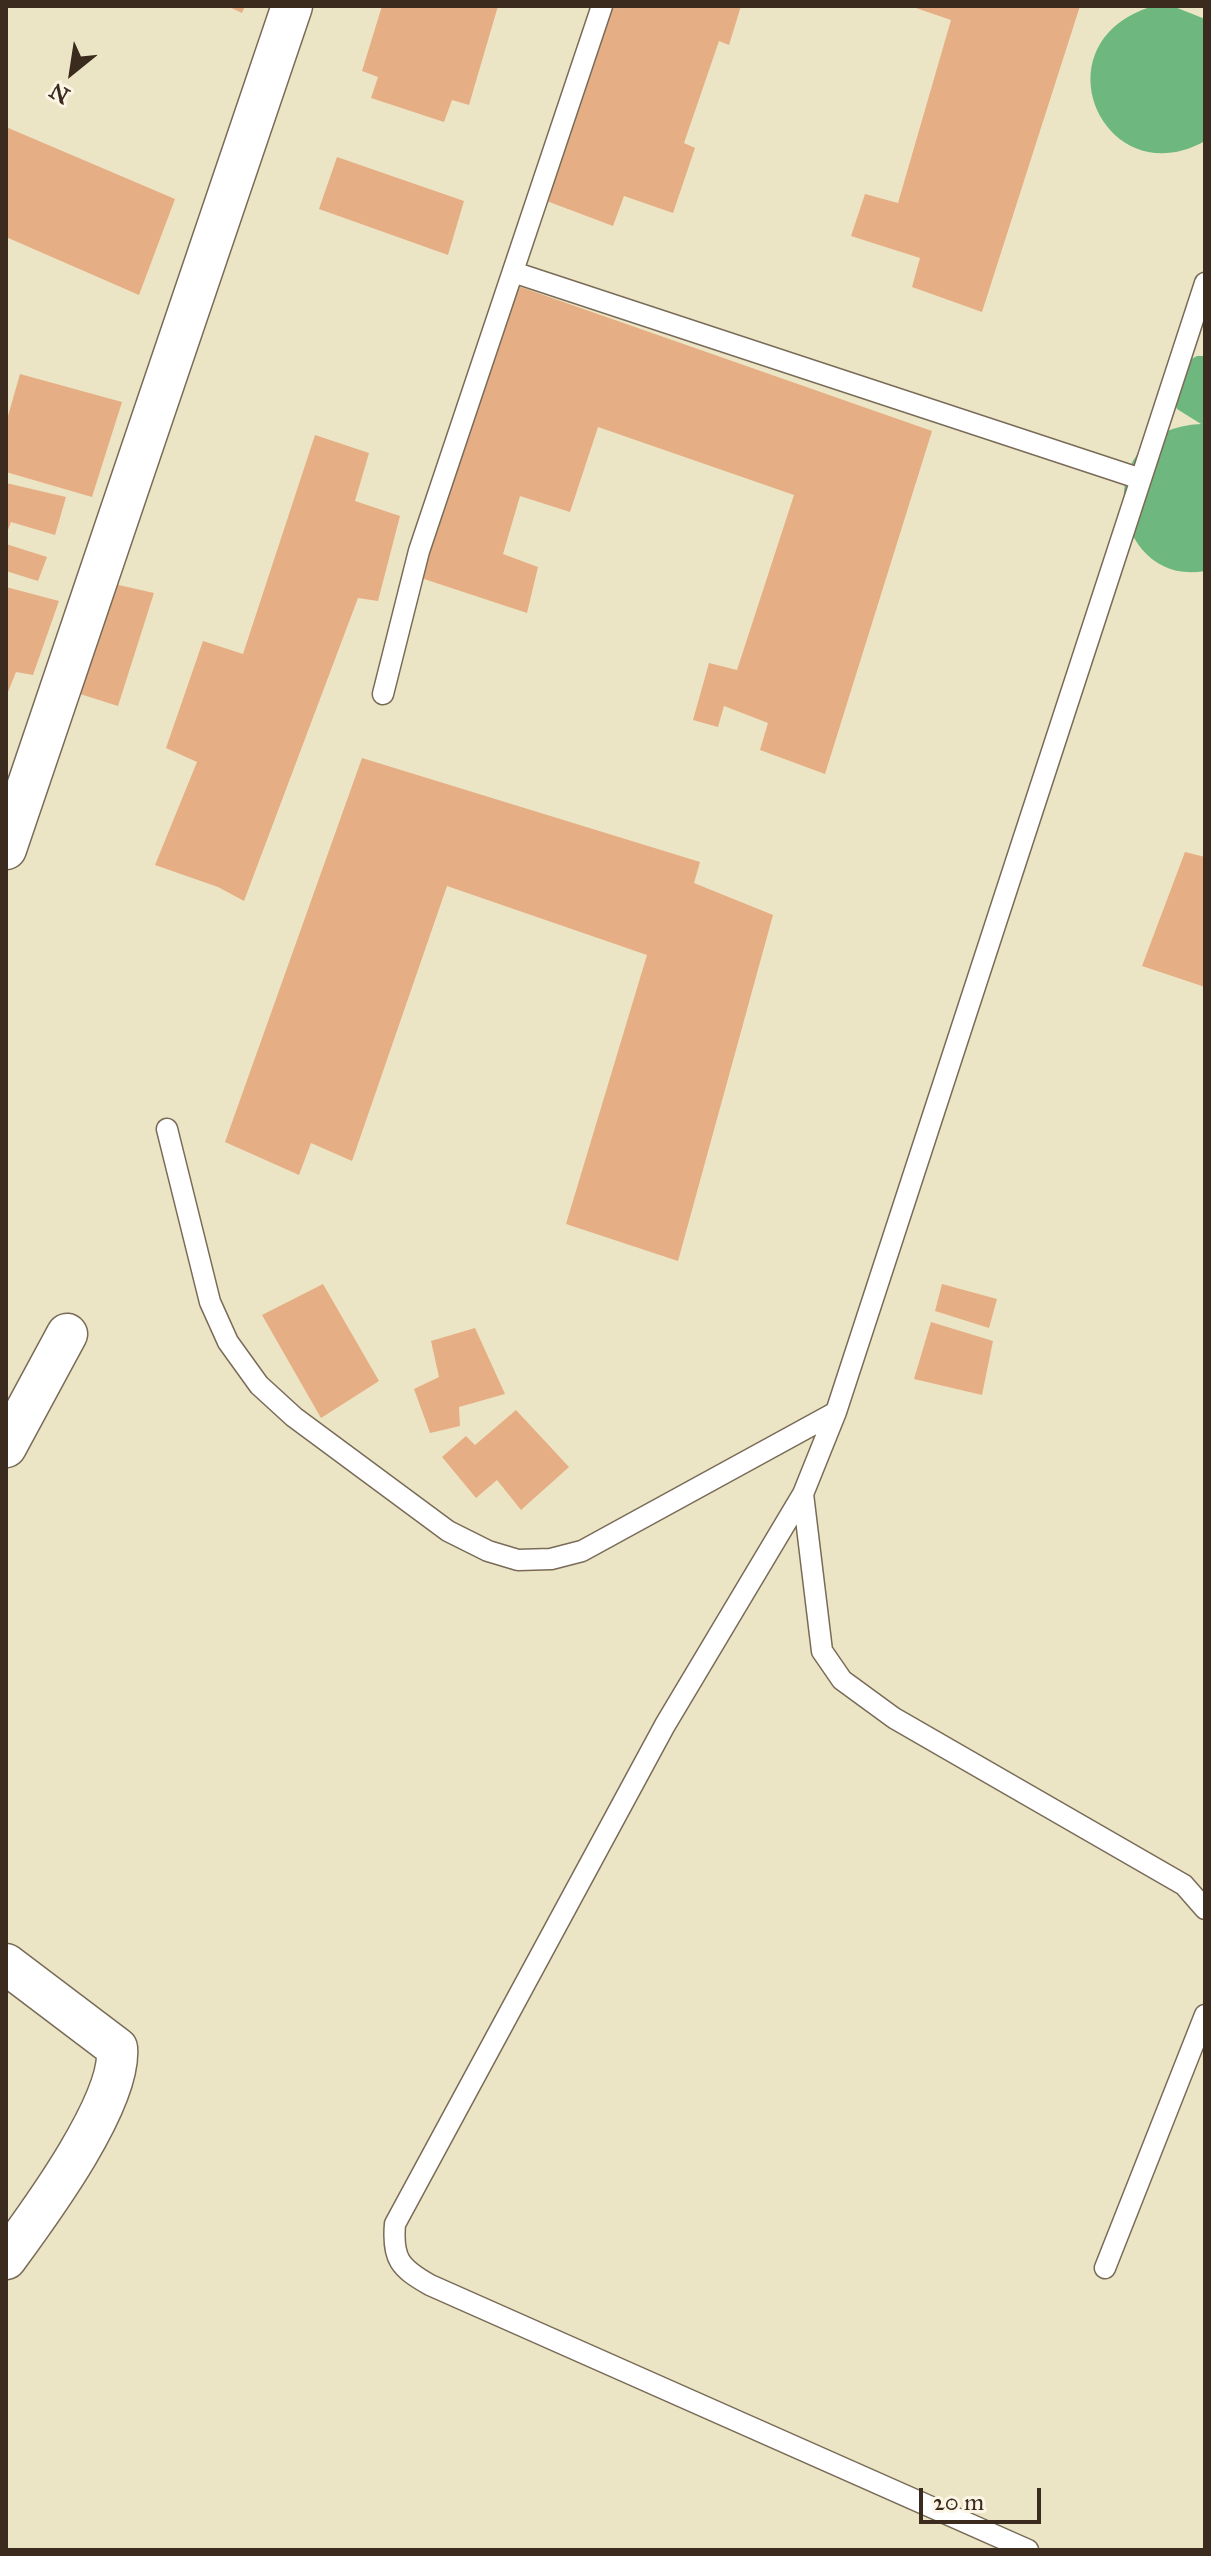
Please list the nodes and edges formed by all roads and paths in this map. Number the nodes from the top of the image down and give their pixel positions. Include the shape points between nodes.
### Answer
1 (292, 6) edge
2 (602, 6) edge
3 (513, 272) junction
4 (1205, 283) edge
5 (1141, 479) junction
6 (383, 694) dead end
7 (6, 849) edge
8 (167, 1129) dead end
9 (67, 1334) dead end
10 (836, 1412) junction
11 (6, 1447) edge
12 (803, 1494) junction
13 (1205, 1909) edge
14 (6, 1964) edge
15 (1205, 2015) edge
16 (6, 2259) edge
17 (1105, 2268) dead end
18 (1028, 2550) edge

1 - 7 street
2 - 3 lane
3 - 5 lane
3 - 6 lane via 419,551
4 - 5 lane
5 - 10 lane
8 - 10 lane via 210,1302 228,1342 259,1385 448,1531 488,1551 518,1560 582,1551
9 - 11 street
10 - 12 lane
12 - 13 lane via 822,1651 842,1680 894,1718 1184,1885
12 - 18 lane via 665,1725 407,2199 395,2224 393,2250 407,2272 430,2285
14 - 16 street via 117,2048 119,2063 112,2086 50,2198
15 - 17 lane

